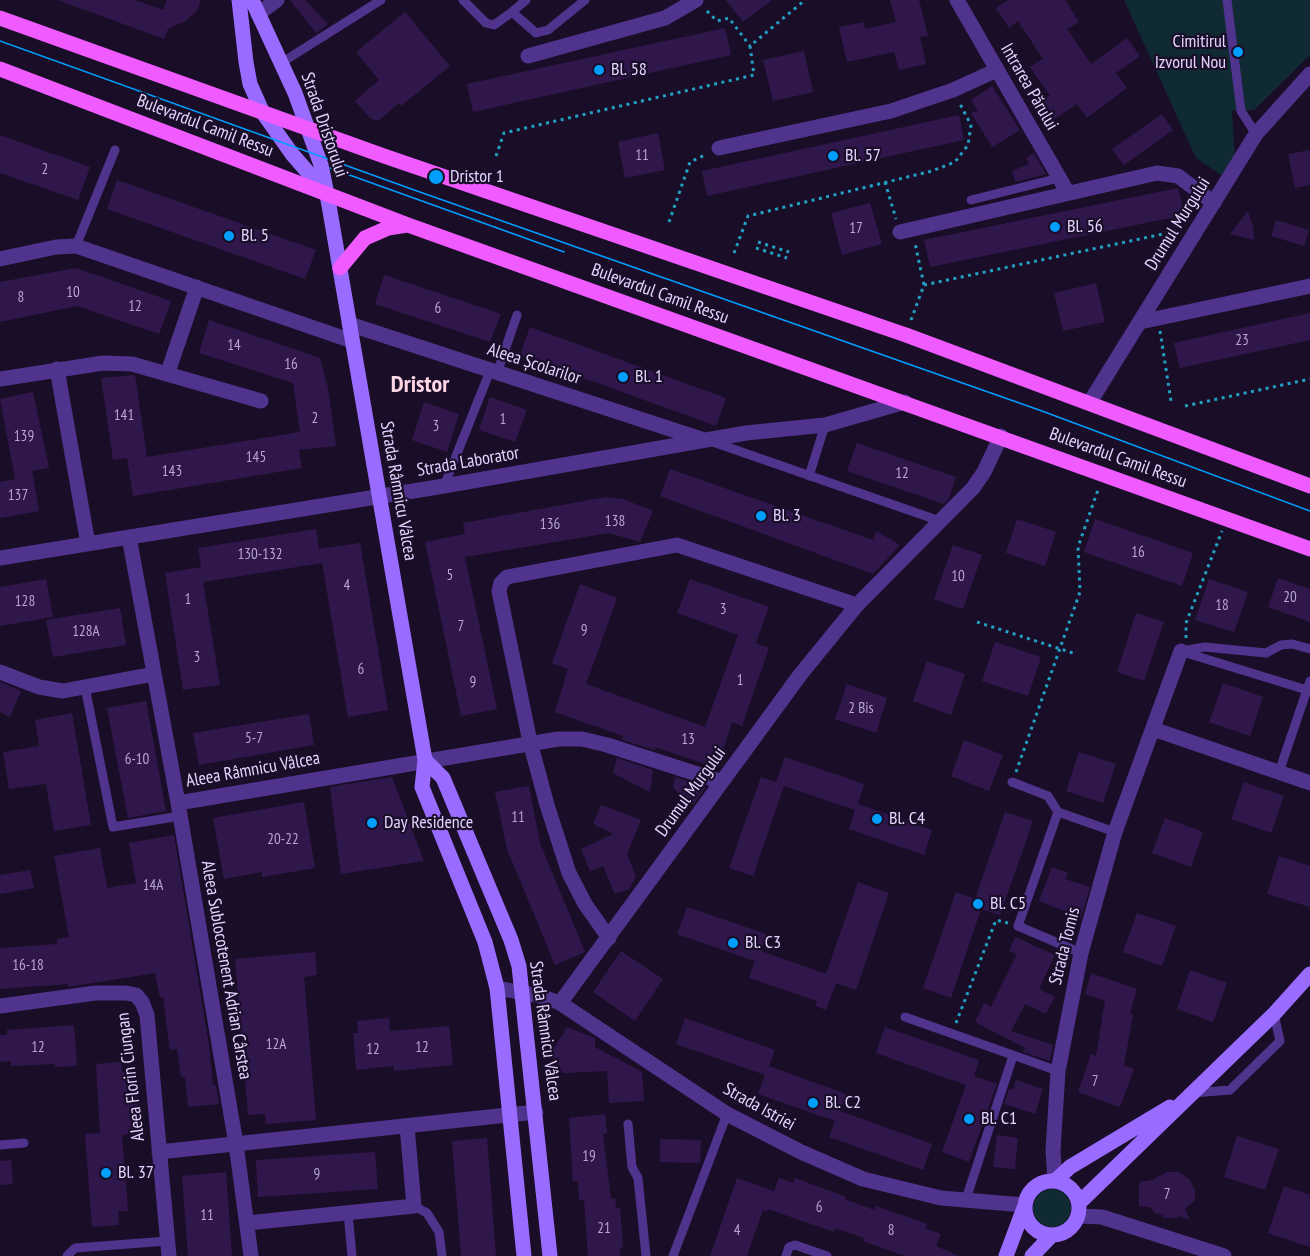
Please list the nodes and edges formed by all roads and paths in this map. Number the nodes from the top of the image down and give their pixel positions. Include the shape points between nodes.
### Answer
1 (239, 0) edge
2 (277, 0) edge
3 (381, 0) edge
4 (463, 0) edge
5 (526, 0) edge
6 (585, 0) edge
7 (696, 0) edge
8 (805, 0) edge
9 (957, 0) edge
10 (1227, 0) edge
11 (255, 7) edge
12 (512, 12) junction
13 (0, 18) edge
14 (750, 46) junction
15 (528, 56) dead end
16 (281, 63) junction
17 (0, 69) edge
18 (997, 70) junction
19 (1310, 74) edge
20 (953, 90) junction
21 (263, 113) junction
22 (308, 129) junction
23 (1256, 134) junction
24 (719, 148) dead end
25 (115, 150) dead end
26 (496, 156) dead end
27 (690, 162) dead end
28 (1059, 178) junction
29 (885, 182) junction
30 (327, 194) junction
31 (1068, 194) junction
32 (971, 200) dead end
33 (1214, 203) junction
34 (669, 222) dead end
35 (408, 225) junction
36 (1200, 226) junction
37 (906, 231) junction
38 (758, 242) dead end
39 (76, 246) junction
40 (756, 248) dead end
41 (789, 252) dead end
42 (735, 253) dead end
43 (0, 258) edge
44 (787, 258) dead end
45 (340, 268) junction
46 (924, 285) junction
47 (1310, 286) edge
48 (197, 287) junction
49 (517, 315) dead end
50 (1158, 318) junction
51 (1140, 322) junction
52 (349, 324) junction
53 (906, 335) junction
54 (352, 341) junction
55 (57, 369) junction
56 (168, 372) junction
57 (494, 372) junction
58 (0, 379) edge
59 (1310, 379) edge
60 (261, 401) dead end
61 (1171, 401) dead end
62 (905, 402) junction
63 (1090, 402) junction
64 (1185, 406) dead end
65 (825, 425) junction
66 (1001, 436) junction
67 (707, 441) junction
68 (1105, 474) junction
69 (809, 476) junction
70 (444, 486) junction
71 (1310, 486) edge
72 (379, 497) junction
73 (1227, 519) junction
74 (940, 521) junction
75 (129, 537) junction
76 (88, 544) junction
77 (1310, 549) edge
78 (0, 558) edge
79 (857, 605) junction
80 (977, 622) dead end
81 (1184, 646) junction
82 (1060, 648) junction
83 (1310, 649) edge
84 (1073, 653) dead end
85 (0, 672) edge
86 (154, 674) junction
87 (1309, 685) edge
88 (85, 687) junction
89 (1153, 729) junction
90 (530, 742) junction
91 (425, 760) junction
92 (1279, 772) junction
93 (722, 782) junction
94 (1012, 782) joint
95 (1310, 783) edge
96 (179, 809) junction
97 (1058, 812) junction
98 (1115, 832) junction
99 (1018, 926) junction
100 (609, 938) junction
101 (1081, 953) junction
102 (1310, 974) edge
103 (497, 988) junction
104 (523, 992) junction
105 (560, 1003) junction
106 (0, 1006) edge
107 (1274, 1014) junction
108 (905, 1017) dead end
109 (951, 1034) junction
110 (1013, 1056) junction
111 (1058, 1071) junction
112 (1193, 1093) junction
113 (536, 1112) junction
114 (727, 1114) junction
115 (511, 1115) junction
116 (628, 1124) dead end
117 (407, 1126) junction
118 (24, 1143) dead end
119 (236, 1144) junction
120 (0, 1145) edge
121 (159, 1152) junction
122 (1055, 1181) junction
123 (965, 1202) junction
124 (414, 1206) junction
125 (1024, 1207) junction
126 (1078, 1210) junction
127 (348, 1213) junction
128 (247, 1223) junction
129 (1051, 1236) junction
130 (168, 1249) edge
131 (67, 1256) edge
132 (251, 1256) edge
133 (352, 1256) edge
134 (442, 1256) edge
135 (524, 1256) edge
136 (550, 1256) edge
137 (646, 1256) edge
138 (673, 1256) edge
139 (786, 1256) edge
140 (826, 1256) edge
141 (1006, 1256) edge
142 (1032, 1256) edge
143 (1224, 1256) edge

1 - 21 street, Strada Dristorului via 250,84
2 - 11 street
3 - 16 lane
4 - 12 lane via 486,24 494,25
5 - 12 lane
6 - 12 lane via 548,30 536,33
7 - 14 path via 717,21 729,18
7 - 15 street via 665,18
8 - 14 path
9 - 18 street, Intrarea Părului
10 - 23 lane via 1241,111
11 - 16 street, Strada Dristorului
13 - 21 main road, Bulevardul Camil Ressu
14 - 26 path via 754,75 504,133
16 - 22 street, Strada Dristorului
17 - 30 main road, Bulevardul Camil Ressu
18 - 20 street
18 - 28 street, Intrarea Părului
19 - 23 street, Drumul Murgului
20 - 24 street via 891,111
20 - 29 path via 971,125 968,145 955,162
21 - 22 main road, Bulevardul Camil Ressu
21 - 30 street, Strada Dristorului
22 - 30 street, Strada Dristorului
22 - 53 main road, Bulevardul Camil Ressu
23 - 33 street, Drumul Murgului
25 - 39 lane
27 - 34 path
28 - 31 street, Intrarea Părului
28 - 32 lane
29 - 37 path
29 - 42 path via 748,216
30 - 35 main road, Bulevardul Camil Ressu
30 - 45 street, Strada Râmnicu Vâlcea
31 - 33 street via 1167,173 1178,176
31 - 37 street
33 - 36 street, Drumul Murgului
35 - 45 main road via 365,238
35 - 62 main road, Bulevardul Camil Ressu
36 - 46 path
36 - 51 street, Drumul Murgului
37 - 46 path
38 - 41 path
39 - 43 street
39 - 48 street
40 - 44 path
45 - 52 street, Strada Râmnicu Vâlcea
46 - 53 path
47 - 50 street
48 - 54 street
48 - 56 street
49 - 57 lane
50 - 51 street
50 - 61 path
51 - 63 street, Drumul Murgului
52 - 54 street, Strada Râmnicu Vâlcea
52 - 57 street, Aleea Școlarilor
53 - 63 main road, Bulevardul Camil Ressu
54 - 72 street, Strada Râmnicu Vâlcea
55 - 56 street via 103,363
55 - 58 street
55 - 76 street
56 - 60 street
57 - 67 street, Aleea Școlarilor
57 - 70 lane
59 - 64 path
62 - 65 street, Strada Laborator
62 - 66 main road, Bulevardul Camil Ressu
63 - 71 main road, Bulevardul Camil Ressu
65 - 67 street, Strada Laborator via 763,430
65 - 69 lane
66 - 68 main road, Bulevardul Camil Ressu
66 - 74 street, Drumul Murgului via 977,483
67 - 69 lane
67 - 70 street, Strada Laborator
68 - 73 main road, Bulevardul Camil Ressu
68 - 82 path via 1078,546 1080,592
69 - 74 lane
70 - 72 street, Strada Laborator
72 - 75 street, Strada Laborator
72 - 91 street, Strada Râmnicu Vâlcea
73 - 77 main road, Bulevardul Camil Ressu
73 - 81 path via 1186,623
74 - 79 street, Drumul Murgului
75 - 76 street, Strada Laborator
75 - 86 street, Aleea Râmnicu Vâlcea
76 - 78 street, Strada Laborator
79 - 90 street via 677,545 507,577 499,591
79 - 93 street, Drumul Murgului
80 - 82 path
81 - 83 lane via 1266,653 1292,644
81 - 87 lane
81 - 89 street, Strada Tomis
82 - 84 path
82 - 94 path
85 - 88 street via 51,691
86 - 88 street
86 - 96 street, Aleea Râmnicu Vâlcea
87 - 92 lane
88 - 96 lane via 113,827
89 - 92 street
89 - 98 street, Strada Tomis
90 - 91 street, Aleea Râmnicu Vâlcea
90 - 93 street, Aleea Râmnicu Vâlcea via 582,739
90 - 100 street via 569,873
91 - 96 street, Aleea Râmnicu Vâlcea
91 - 103 street, Strada Râmnicu Vâlcea via 422,787 485,942
91 - 104 street, Strada Râmnicu Vâlcea via 443,778 511,940
92 - 95 street
93 - 100 street, Drumul Murgului
94 - 97 lane via 1048,795
96 - 119 street, Aleea Sublocotenent Adrian Cârstea
97 - 98 lane
97 - 99 lane
98 - 101 street, Strada Tomis
99 - 101 lane
99 - 109 path via 996,920
100 - 105 street, Drumul Murgului
101 - 111 street, Strada Tomis
102 - 107 street
103 - 104 street, Strada Istriei
103 - 115 street, Strada Râmnicu Vâlcea
104 - 105 street, Strada Istriei
104 - 113 street, Strada Râmnicu Vâlcea
105 - 114 street, Strada Istriei
106 - 121 street, Aleea Florin Ciungan via 95,993 136,995 147,1015
107 - 112 street
107 - 112 lane via 1280,1041 1230,1090
108 - 109 lane
109 - 110 lane
110 - 111 lane
110 - 123 lane
111 - 122 street, Strada Tomis
112 - 122 street via 1070,1167
112 - 126 street
113 - 115 street
113 - 136 street, Strada Râmnicu Vâlcea
114 - 123 street, Strada Istriei via 862,1179
114 - 138 lane
115 - 117 street
115 - 135 street, Strada Râmnicu Vâlcea
116 - 137 lane
117 - 119 street
117 - 124 street
118 - 120 lane
119 - 121 street
119 - 128 street, Aleea Sublocotenent Adrian Cârstea
121 - 130 street, Aleea Florin Ciungan
122 - 125 street via 1035,1187 1027,1195
122 - 126 street via 1070,1188
123 - 125 street, Strada Istriei
124 - 127 street
124 - 134 lane via 427,1213 439,1232
125 - 129 street via 1025,1217 1035,1230
125 - 141 street
126 - 129 street via 1074,1225
126 - 143 street
127 - 128 street
127 - 133 lane
128 - 132 street, Aleea Sublocotenent Adrian Cârstea
129 - 142 street
130 - 131 lane via 75,1248
139 - 140 lane via 789,1247 795,1245

